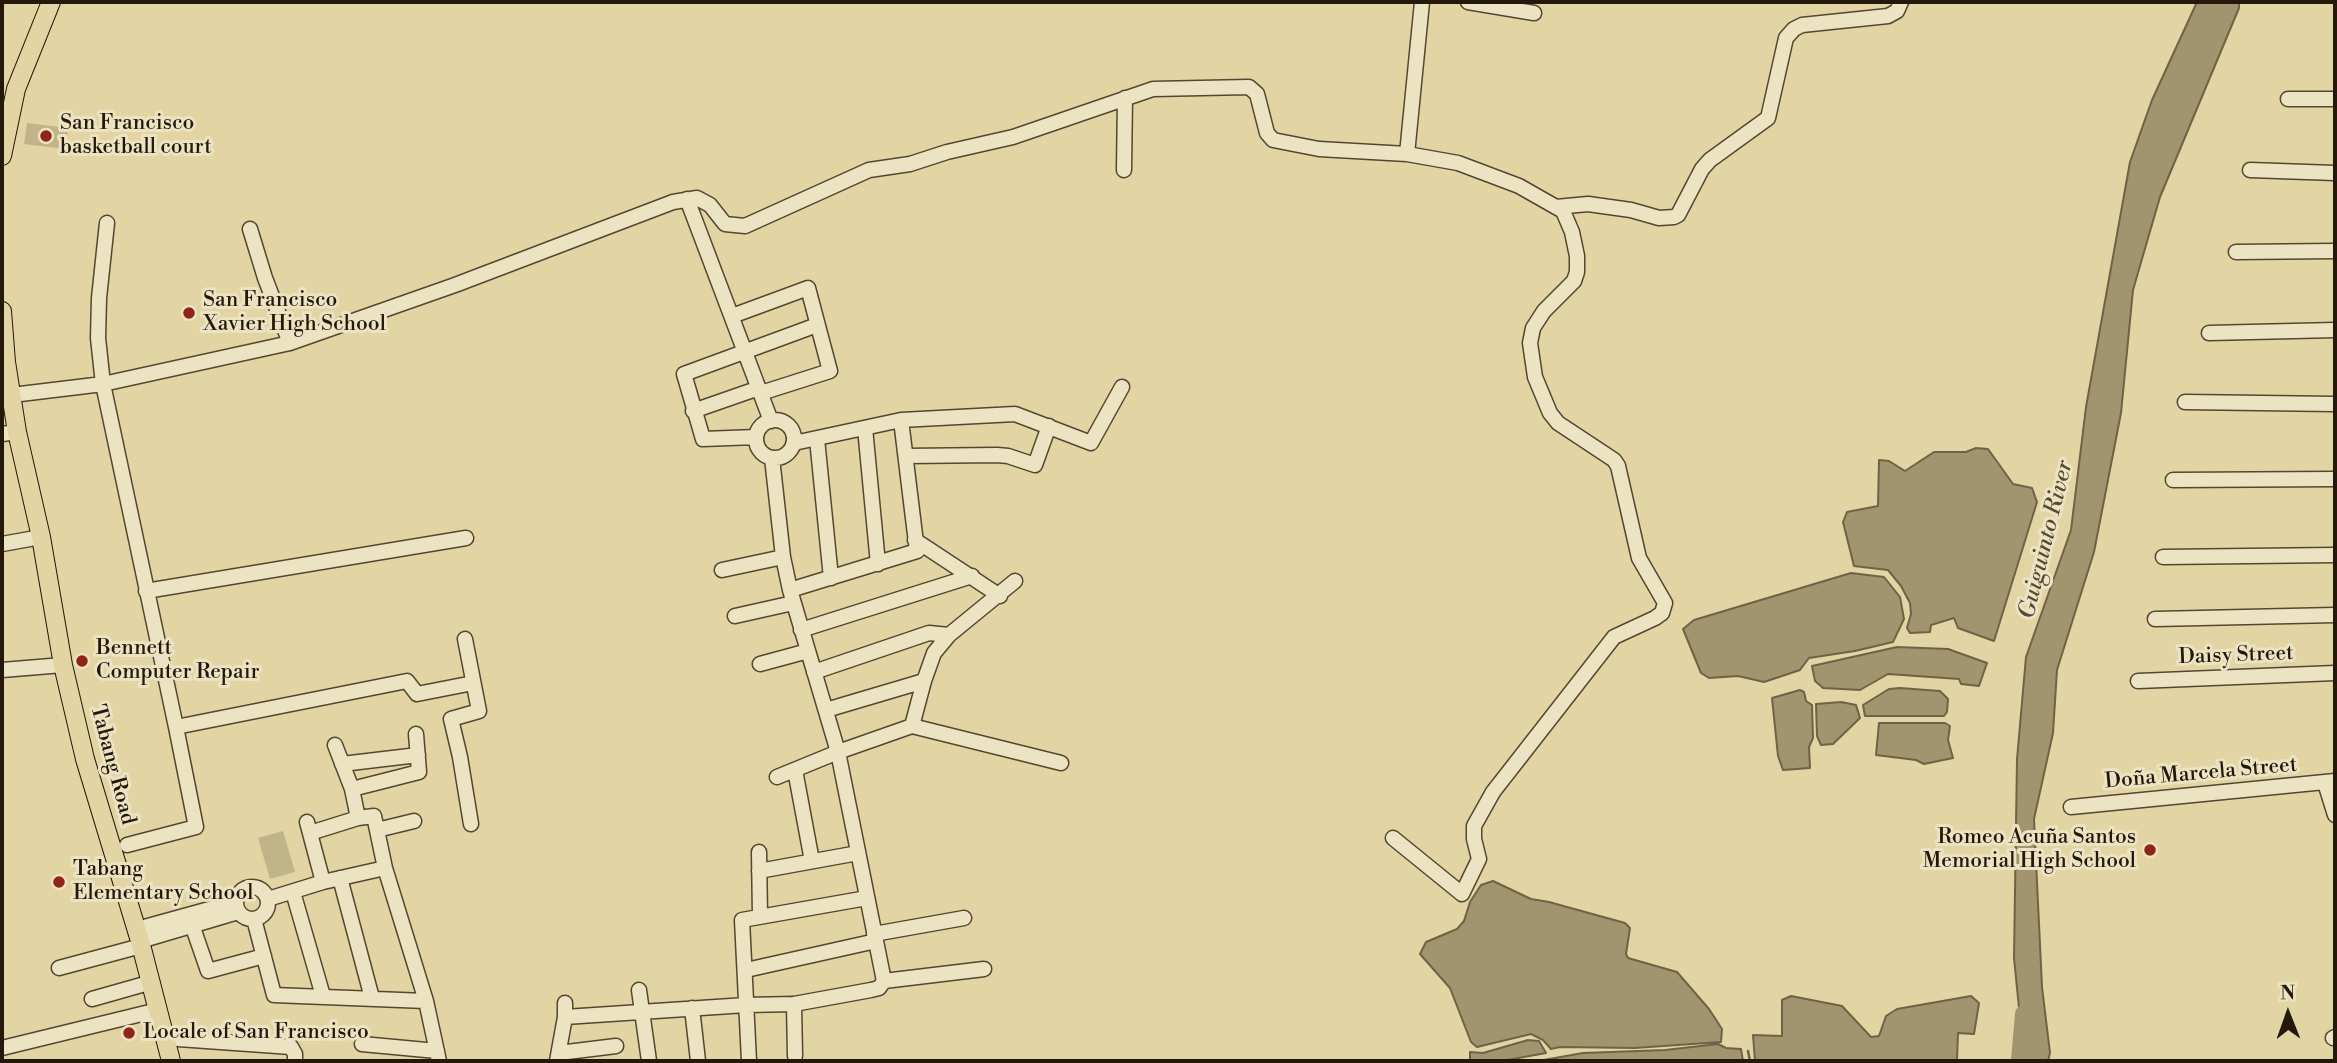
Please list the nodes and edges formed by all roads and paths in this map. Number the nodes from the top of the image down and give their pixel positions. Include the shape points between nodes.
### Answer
1 (51, 2) edge
2 (1422, 2) edge
3 (1468, 2) edge
4 (1901, 2) edge
5 (1534, 13) dead end
6 (9, 87) edge
7 (1125, 98) junction
8 (2288, 99) dead end
9 (2335, 99) edge
10 (1407, 154) junction
11 (2, 156) edge
12 (1124, 170) dead end
13 (2250, 170) dead end
14 (2335, 173) edge
15 (687, 199) junction
16 (1556, 207) junction
17 (107, 223) dead end
18 (250, 229) dead end
19 (2335, 251) edge
20 (2236, 252) dead end
21 (2, 311) edge
22 (732, 316) junction
23 (817, 325) junction
24 (2335, 330) edge
25 (2208, 333) dead end
26 (290, 343) junction
27 (746, 352) junction
28 (103, 384) junction
29 (1122, 387) dead end
30 (760, 390) junction
31 (12, 395) junction
32 (2185, 402) dead end
33 (2335, 404) edge
34 (694, 411) junction
35 (901, 420) junction
36 (771, 421) junction
37 (1049, 426) junction
38 (865, 428) junction
39 (10, 433) edge
40 (756, 438) junction
41 (817, 439) junction
42 (794, 443) junction
43 (906, 456) junction
44 (772, 458) junction
45 (2335, 479) edge
46 (2173, 480) dead end
47 (41, 537) junction
48 (466, 538) dead end
49 (915, 540) junction
50 (2, 544) edge
51 (2335, 555) edge
52 (783, 557) junction
53 (2163, 557) dead end
54 (878, 564) junction
55 (722, 570) dead end
56 (972, 576) junction
57 (831, 578) junction
58 (1015, 581) dead end
59 (146, 591) junction
60 (1000, 596) junction
61 (792, 597) junction
62 (2335, 615) edge
63 (735, 616) dead end
64 (2155, 620) dead end
65 (801, 630) junction
66 (949, 635) junction
67 (465, 639) dead end
68 (808, 651) junction
69 (760, 663) dead end
70 (63, 665) junction
71 (2, 670) edge
72 (814, 671) junction
73 (2335, 673) edge
74 (924, 681) junction
75 (2138, 681) dead end
76 (472, 682) junction
77 (825, 710) junction
78 (912, 726) junction
79 (176, 727) junction
80 (416, 734) dead end
81 (335, 746) dead end
82 (838, 752) junction
83 (418, 755) junction
84 (1061, 763) dead end
85 (342, 764) junction
86 (795, 770) junction
87 (777, 777) dead end
88 (2330, 782) edge
89 (352, 789) junction
90 (2071, 807) dead end
91 (2335, 815) edge
92 (358, 818) junction
93 (414, 821) dead end
94 (471, 824) dead end
95 (377, 830) junction
96 (1393, 838) dead end
97 (127, 845) dead end
98 (759, 852) dead end
99 (858, 853) junction
100 (812, 862) junction
101 (385, 868) junction
102 (759, 871) junction
103 (340, 878) junction
104 (323, 882) junction
105 (293, 892) junction
106 (867, 898) junction
107 (268, 899) junction
108 (237, 907) junction
109 (760, 916) junction
110 (964, 918) dead end
111 (254, 919) junction
112 (191, 921) junction
113 (875, 937) junction
114 (139, 938) junction
115 (264, 956) junction
116 (59, 968) dead end
117 (984, 969) dead end
118 (746, 970) junction
119 (884, 981) junction
120 (152, 982) junction
121 (639, 990) dead end
122 (323, 996) junction
123 (372, 998) junction
124 (92, 999) dead end
125 (426, 1002) junction
126 (746, 1004) junction
127 (794, 1004) junction
128 (692, 1008) junction
129 (158, 1010) junction
130 (642, 1012) junction
131 (164, 1038) junction
132 (362, 1044) dead end
133 (381, 1046) junction
134 (616, 1046) dead end
135 (2, 1048) edge
136 (438, 1056) edge
137 (795, 1056) dead end
138 (558, 1057) edge
139 (171, 1061) edge
140 (295, 1061) edge
141 (378, 1061) edge
142 (649, 1061) edge
143 (698, 1061) edge
144 (749, 1061) edge

1 - 6 main road
2 - 10 street
3 - 5 street
4 - 16 street via 1888,16 1794,29 1786,38 1768,118 1710,160 1678,215 1659,218 1588,204
6 - 11 main road
7 - 10 street via 1153,89 1249,87 1257,94 1273,140 1319,149
7 - 12 street
7 - 15 street via 1013,136 910,164 869,170 745,226 725,224 704,201
8 - 9 street
10 - 16 street via 1493,174
13 - 14 street
15 - 22 street
15 - 26 street
16 - 96 street via 1566,216 1572,232 1577,272 1533,328 1530,343 1535,377 1558,423 1618,466 1639,558 1665,603 1664,609 1614,637 1493,792 1474,826 1479,859 1462,894
17 - 28 street via 98,338
18 - 26 street
19 - 20 street
21 - 31 main road, Tabang Road
22 - 23 street via 808,288
22 - 27 street
23 - 27 street
23 - 30 street via 830,371
24 - 25 street
26 - 28 street
27 - 30 street
27 - 34 street via 684,374
28 - 31 street
28 - 59 street
29 - 37 street via 1091,443
30 - 34 street
30 - 36 street
31 - 39 main road, Tabang Road
32 - 33 street
34 - 40 street via 703,439
35 - 37 street via 1015,414
35 - 38 street
35 - 43 street
36 - 40 street via 761,427
36 - 42 street via 790,427
37 - 43 street via 1035,465 1008,456
38 - 41 street
38 - 54 street
39 - 47 main road, Tabang Road
40 - 44 street via 762,453
41 - 42 street
41 - 57 street
42 - 44 street via 784,457
43 - 49 street
44 - 52 street
45 - 46 street
47 - 50 street
47 - 70 main road, Tabang Road
48 - 59 street
49 - 54 street via 917,551
49 - 56 street
51 - 53 street
52 - 55 street
52 - 61 street
54 - 57 street
56 - 60 street
56 - 65 street
57 - 61 street
58 - 60 street
59 - 79 street
60 - 66 street
61 - 63 street
61 - 65 street
62 - 64 street
65 - 68 street
66 - 72 street via 929,633
66 - 74 street via 934,653
67 - 76 street
68 - 69 street
68 - 72 street
70 - 71 street
70 - 114 main road, Tabang Road via 85,759
72 - 77 street
73 - 75 street, Daisy Street
74 - 77 street
74 - 78 street
76 - 79 street via 417,694 407,681
76 - 94 street via 479,711 451,719
77 - 82 street
78 - 82 street
78 - 84 street
79 - 97 street via 196,827
80 - 83 street
81 - 85 street
82 - 86 street
82 - 99 street
83 - 85 street
83 - 89 street via 419,772
85 - 89 street
86 - 87 street
86 - 100 street
88 - 90 street, Doña Marcela Street
88 - 91 street
89 - 92 street
92 - 95 street via 373,816
92 - 104 street via 309,827
93 - 95 street
95 - 101 street
98 - 102 street
99 - 100 street
99 - 106 street
100 - 102 street
101 - 103 street
101 - 125 street
102 - 109 street
103 - 104 street
103 - 123 street
104 - 105 street
105 - 107 street
105 - 122 street
106 - 109 street
106 - 113 street
107 - 108 street via 258,888 248,887 239,892
107 - 111 street via 265,912
108 - 111 street via 244,917
108 - 112 street
109 - 118 street via 742,920
110 - 113 street
111 - 115 street
112 - 114 street
112 - 115 street via 208,971
113 - 118 street
113 - 119 street
114 - 116 street
114 - 120 main road, Tabang Road
115 - 122 street via 274,995
117 - 119 street
118 - 126 street
119 - 127 street via 879,988
120 - 124 street
120 - 129 main road, Tabang Road
121 - 130 street
122 - 123 street
123 - 125 street
125 - 136 street
126 - 127 street
126 - 128 street
126 - 144 street
127 - 137 street
128 - 130 street
128 - 143 street
129 - 131 main road, Tabang Road
129 - 135 street
130 - 138 street via 565,1010
130 - 142 street
131 - 139 main road, Tabang Road
131 - 140 street via 291,1047
132 - 133 street
133 - 136 street
133 - 141 street
134 - 138 street

